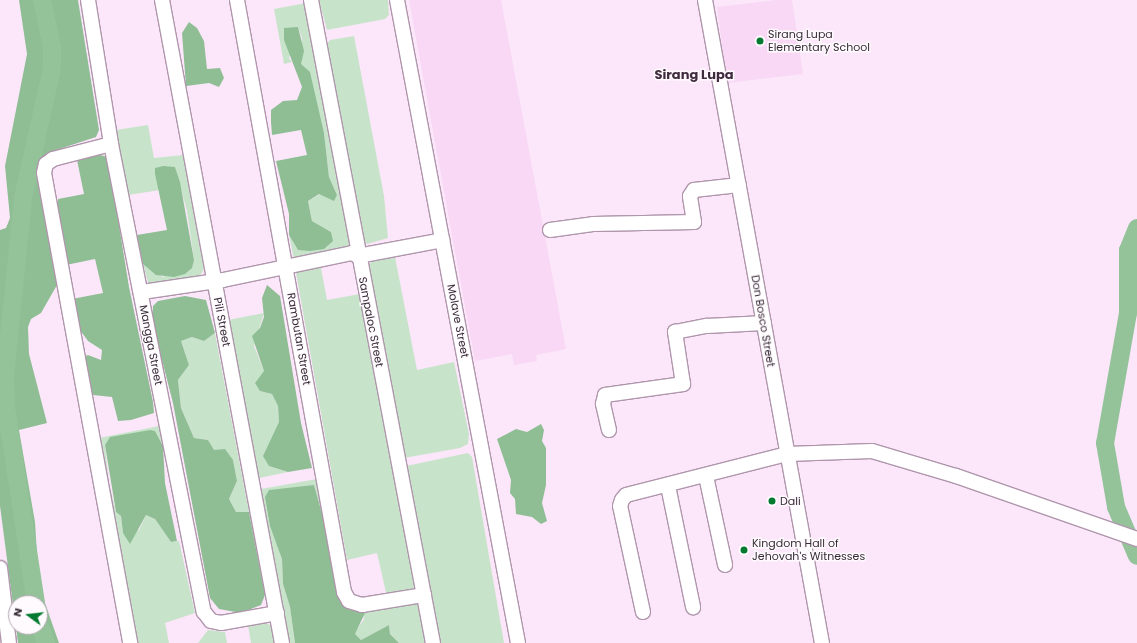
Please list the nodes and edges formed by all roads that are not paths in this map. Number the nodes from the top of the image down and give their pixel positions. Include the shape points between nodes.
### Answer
1 (88, 0) edge
2 (162, 0) edge
3 (237, 0) edge
4 (311, 0) edge
5 (398, 0) edge
6 (705, 0) edge
7 (112, 144) junction
8 (739, 185) junction
9 (550, 230) dead end
10 (443, 240) junction
11 (358, 256) junction
12 (286, 267) junction
13 (214, 280) junction
14 (142, 292) junction
15 (764, 323) junction
16 (610, 430) dead end
17 (788, 454) junction
18 (706, 476) junction
19 (668, 486) junction
20 (1137, 539) edge
21 (725, 565) dead end
22 (0, 568) edge
23 (424, 595) junction
24 (693, 607) dead end
25 (643, 612) dead end
26 (277, 613) junction
27 (10, 643) edge
28 (130, 643) edge
29 (282, 643) edge
30 (433, 643) edge
31 (518, 643) edge
32 (822, 643) edge

1 - 7 street, Mangga Street
2 - 13 street, Pili Street
3 - 12 street, Rambutan Street
4 - 11 street, Sampaloc Street
5 - 10 street, Molave Street
6 - 8 street, Don Bosco Street
7 - 14 street, Mangga Street
7 - 28 street via 53,159 46,164 44,173
8 - 9 street via 694,190 690,196 694,222 593,224
8 - 15 street, Don Bosco Street
10 - 11 street
10 - 31 street, Molave Street
11 - 12 street via 352,253
11 - 23 street, Sampaloc Street
12 - 13 street
12 - 23 street, Rambutan Street via 346,598 352,604 362,606
13 - 14 street
13 - 26 street, Pili Street
14 - 26 street, Mangga Street via 204,612 211,621 222,623
15 - 16 street via 707,326 675,332 683,384 604,395 603,404
15 - 17 street, Don Bosco Street
17 - 18 street
17 - 20 street via 872,451 956,476
17 - 32 street, Don Bosco Street
18 - 19 street
18 - 21 street
19 - 24 street
19 - 25 street via 626,495 620,506
22 - 27 street
23 - 30 street, Sampaloc Street
26 - 29 street, Pili Street

